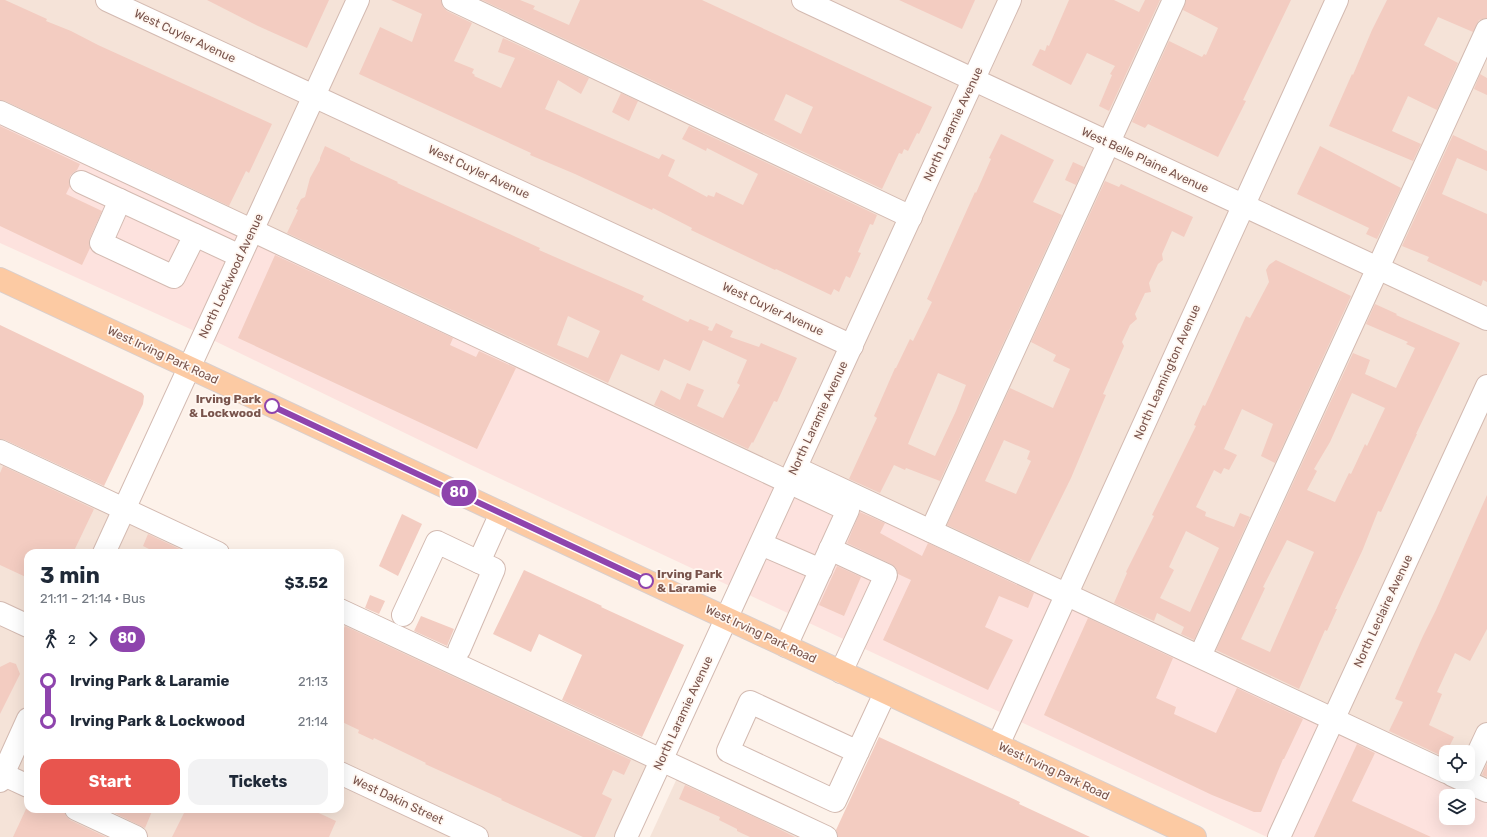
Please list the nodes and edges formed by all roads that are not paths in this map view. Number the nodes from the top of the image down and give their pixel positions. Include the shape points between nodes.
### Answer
1 (107, 0) edge
2 (358, 0) edge
3 (453, 0) edge
4 (803, 0) edge
5 (1010, 0) edge
6 (1174, 0) edge
7 (1337, 0) edge
8 (1487, 30) edge
9 (974, 80) junction
10 (314, 96) junction
11 (0, 112) edge
12 (1109, 143) junction
13 (81, 182) dead end
14 (120, 200) junction
15 (1243, 206) junction
16 (911, 217) junction
17 (252, 231) junction
18 (195, 235) junction
19 (240, 256) junction
20 (1378, 268) junction
21 (0, 279) edge
22 (1487, 319) edge
23 (852, 346) junction
24 (190, 367) junction
25 (1487, 386) edge
26 (0, 451) edge
27 (792, 475) junction
28 (124, 510) junction
29 (501, 513) junction
30 (931, 531) junction
31 (761, 544) junction
32 (106, 549) edge
33 (209, 549) edge
34 (830, 549) junction
35 (479, 562) junction
36 (821, 570) junction
37 (1067, 594) junction
38 (344, 612) edge
39 (0, 613) edge
40 (403, 615) dead end
41 (727, 618) junction
42 (24, 624) edge
43 (786, 646) junction
44 (459, 650) dead end
45 (1200, 656) junction
46 (841, 672) junction
47 (885, 693) junction
48 (1333, 719) junction
49 (24, 728) edge
50 (1487, 734) edge
51 (998, 745) junction
52 (1475, 749) edge
53 (858, 752) junction
54 (662, 760) junction
55 (1439, 768) edge
56 (344, 775) edge
57 (1, 776) edge
58 (1466, 781) edge
59 (24, 785) edge
60 (1487, 791) edge
61 (85, 813) edge
62 (136, 837) edge
63 (477, 837) edge
64 (626, 837) edge
65 (826, 837) edge
66 (1195, 837) edge
67 (1279, 837) edge

1 - 10 street, West Cuyler Avenue
2 - 10 street, North Lockwood Avenue
3 - 16 street
4 - 9 street, West Belle Plaine Avenue
5 - 9 street, North Laramie Avenue
6 - 12 street
7 - 15 street, North Leamington Avenue
8 - 20 street
9 - 12 street, West Belle Plaine Avenue
9 - 16 street, North Laramie Avenue
10 - 17 street, North Lockwood Avenue
10 - 23 street, West Cuyler Avenue
11 - 17 street
12 - 15 street, West Belle Plaine Avenue
12 - 30 street
13 - 14 street
14 - 18 street
14 - 18 street via 101,243 174,278
15 - 20 street, West Belle Plaine Avenue
15 - 37 street, North Leamington Avenue
16 - 23 street, North Laramie Avenue
17 - 19 street, North Lockwood Avenue
17 - 27 street
18 - 19 street
19 - 24 street, North Lockwood Avenue
20 - 22 street, West Belle Plaine Avenue
20 - 45 street
21 - 24 main road, West Irving Park Road
23 - 27 street, North Laramie Avenue
24 - 28 street, North Lockwood Avenue
24 - 29 main road, West Irving Park Road
25 - 48 street, North Leclaire Avenue
26 - 28 street
27 - 30 street
27 - 31 street, North Laramie Avenue
27 - 34 street via 848,510
28 - 32 street, North Lockwood Avenue
28 - 33 street
29 - 35 street
29 - 41 main road, West Irving Park Road
30 - 37 street
31 - 36 street
31 - 41 street, North Laramie Avenue
34 - 36 street
34 - 46 street via 886,575
35 - 40 street via 437,542
35 - 44 street via 494,569
36 - 43 street
37 - 45 street
37 - 51 street, North Leamington Avenue
38 - 54 street
39 - 42 street
41 - 43 main road, West Irving Park Road
41 - 54 street, North Laramie Avenue
43 - 46 main road, West Irving Park Road
45 - 48 street
46 - 47 main road, West Irving Park Road
47 - 51 main road, West Irving Park Road
47 - 53 street
48 - 55 street
48 - 67 street, North Leclaire Avenue
49 - 57 street
50 - 52 street
51 - 66 main road, West Irving Park Road
53 - 53 street via 750,702 728,751 834,801
54 - 64 street, North Laramie Avenue
54 - 65 street
56 - 63 street, West Dakin Street
57 - 59 street
58 - 60 street
61 - 62 street

